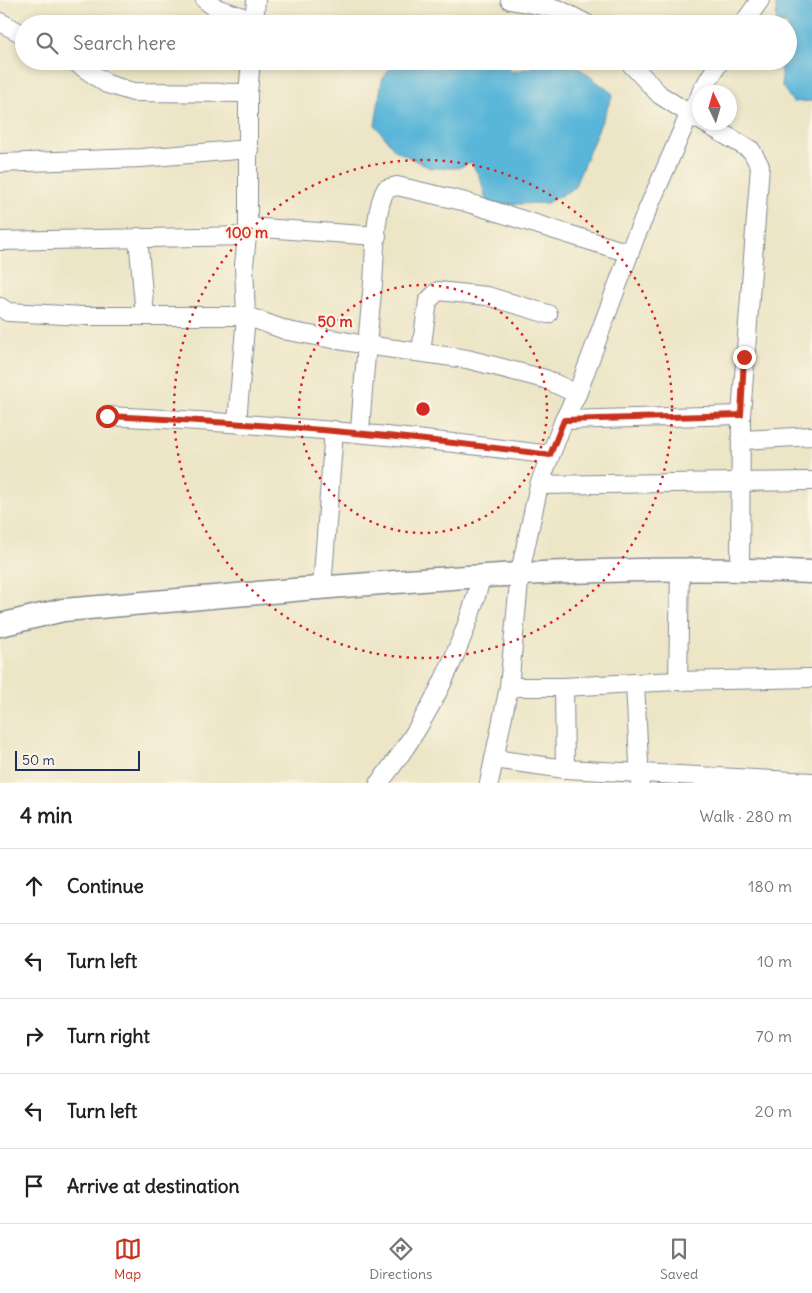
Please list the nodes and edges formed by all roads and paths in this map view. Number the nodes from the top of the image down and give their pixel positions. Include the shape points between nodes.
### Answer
1 (205, 0) edge
2 (256, 0) edge
3 (510, 0) edge
4 (760, 0) edge
5 (236, 15) edge
6 (255, 15) edge
7 (569, 15) edge
8 (749, 15) edge
9 (0, 22) edge
10 (15, 30) edge
11 (87, 70) edge
12 (250, 70) edge
13 (636, 70) edge
14 (715, 70) edge
15 (706, 85) edge
16 (248, 93) junction
17 (692, 116) edge
18 (692, 129) edge
19 (717, 130) edge
20 (249, 149) junction
21 (0, 163) edge
22 (248, 232) junction
23 (377, 236) junction
24 (138, 238) junction
25 (0, 241) edge
26 (629, 253) junction
27 (0, 307) edge
28 (548, 314) dead end
29 (145, 316) junction
30 (246, 316) junction
31 (366, 345) junction
32 (421, 351) junction
33 (577, 394) junction
34 (741, 415) junction
35 (107, 416) dead end
36 (564, 420) junction
37 (237, 422) junction
38 (334, 430) junction
39 (360, 432) junction
40 (812, 436) edge
41 (742, 440) junction
42 (550, 455) junction
43 (812, 481) edge
44 (741, 483) junction
45 (539, 486) junction
46 (680, 569) junction
47 (740, 569) junction
48 (520, 572) junction
49 (812, 572) edge
50 (482, 575) junction
51 (322, 588) junction
52 (0, 625) edge
53 (812, 678) edge
54 (678, 681) junction
55 (635, 683) junction
56 (509, 687) junction
57 (564, 687) junction
58 (494, 759) junction
59 (565, 769) junction
60 (641, 778) edge
61 (812, 782) edge
62 (378, 783) edge
63 (489, 783) edge

1 - 5 street
2 - 6 street
3 - 7 street via 558,9
4 - 8 street
9 - 10 street
11 - 16 street via 107,84 133,92
12 - 16 street
13 - 17 street via 660,95
14 - 15 street
16 - 20 street
18 - 26 street
19 - 34 street via 752,150 760,166
20 - 21 street via 141,158
20 - 22 street
22 - 23 street
22 - 24 street
22 - 30 street via 244,265
23 - 26 street via 382,197 386,190 398,186 462,201
23 - 31 street
24 - 25 street
24 - 29 street
26 - 33 street
27 - 29 street via 8,312
28 - 32 street via 487,296 438,291 428,301
29 - 30 street
30 - 31 street via 288,331
30 - 37 street
31 - 32 street
31 - 39 street
32 - 33 street via 499,366 545,379
33 - 36 street
34 - 36 street
34 - 41 street
35 - 37 street
36 - 42 street
37 - 38 street
38 - 39 street
38 - 51 street
39 - 42 street
40 - 41 street
41 - 44 street
42 - 45 street
43 - 44 street
44 - 45 street
44 - 47 street
45 - 48 street
46 - 47 street
46 - 48 street
46 - 54 street
47 - 49 street
48 - 50 street
48 - 56 street
50 - 51 street
50 - 62 street via 471,618 423,721
51 - 52 street via 63,610
53 - 54 street
54 - 55 street
55 - 57 street
55 - 60 street
56 - 57 street
56 - 58 street
57 - 59 street
58 - 59 street
58 - 63 street
59 - 60 street
60 - 61 street

